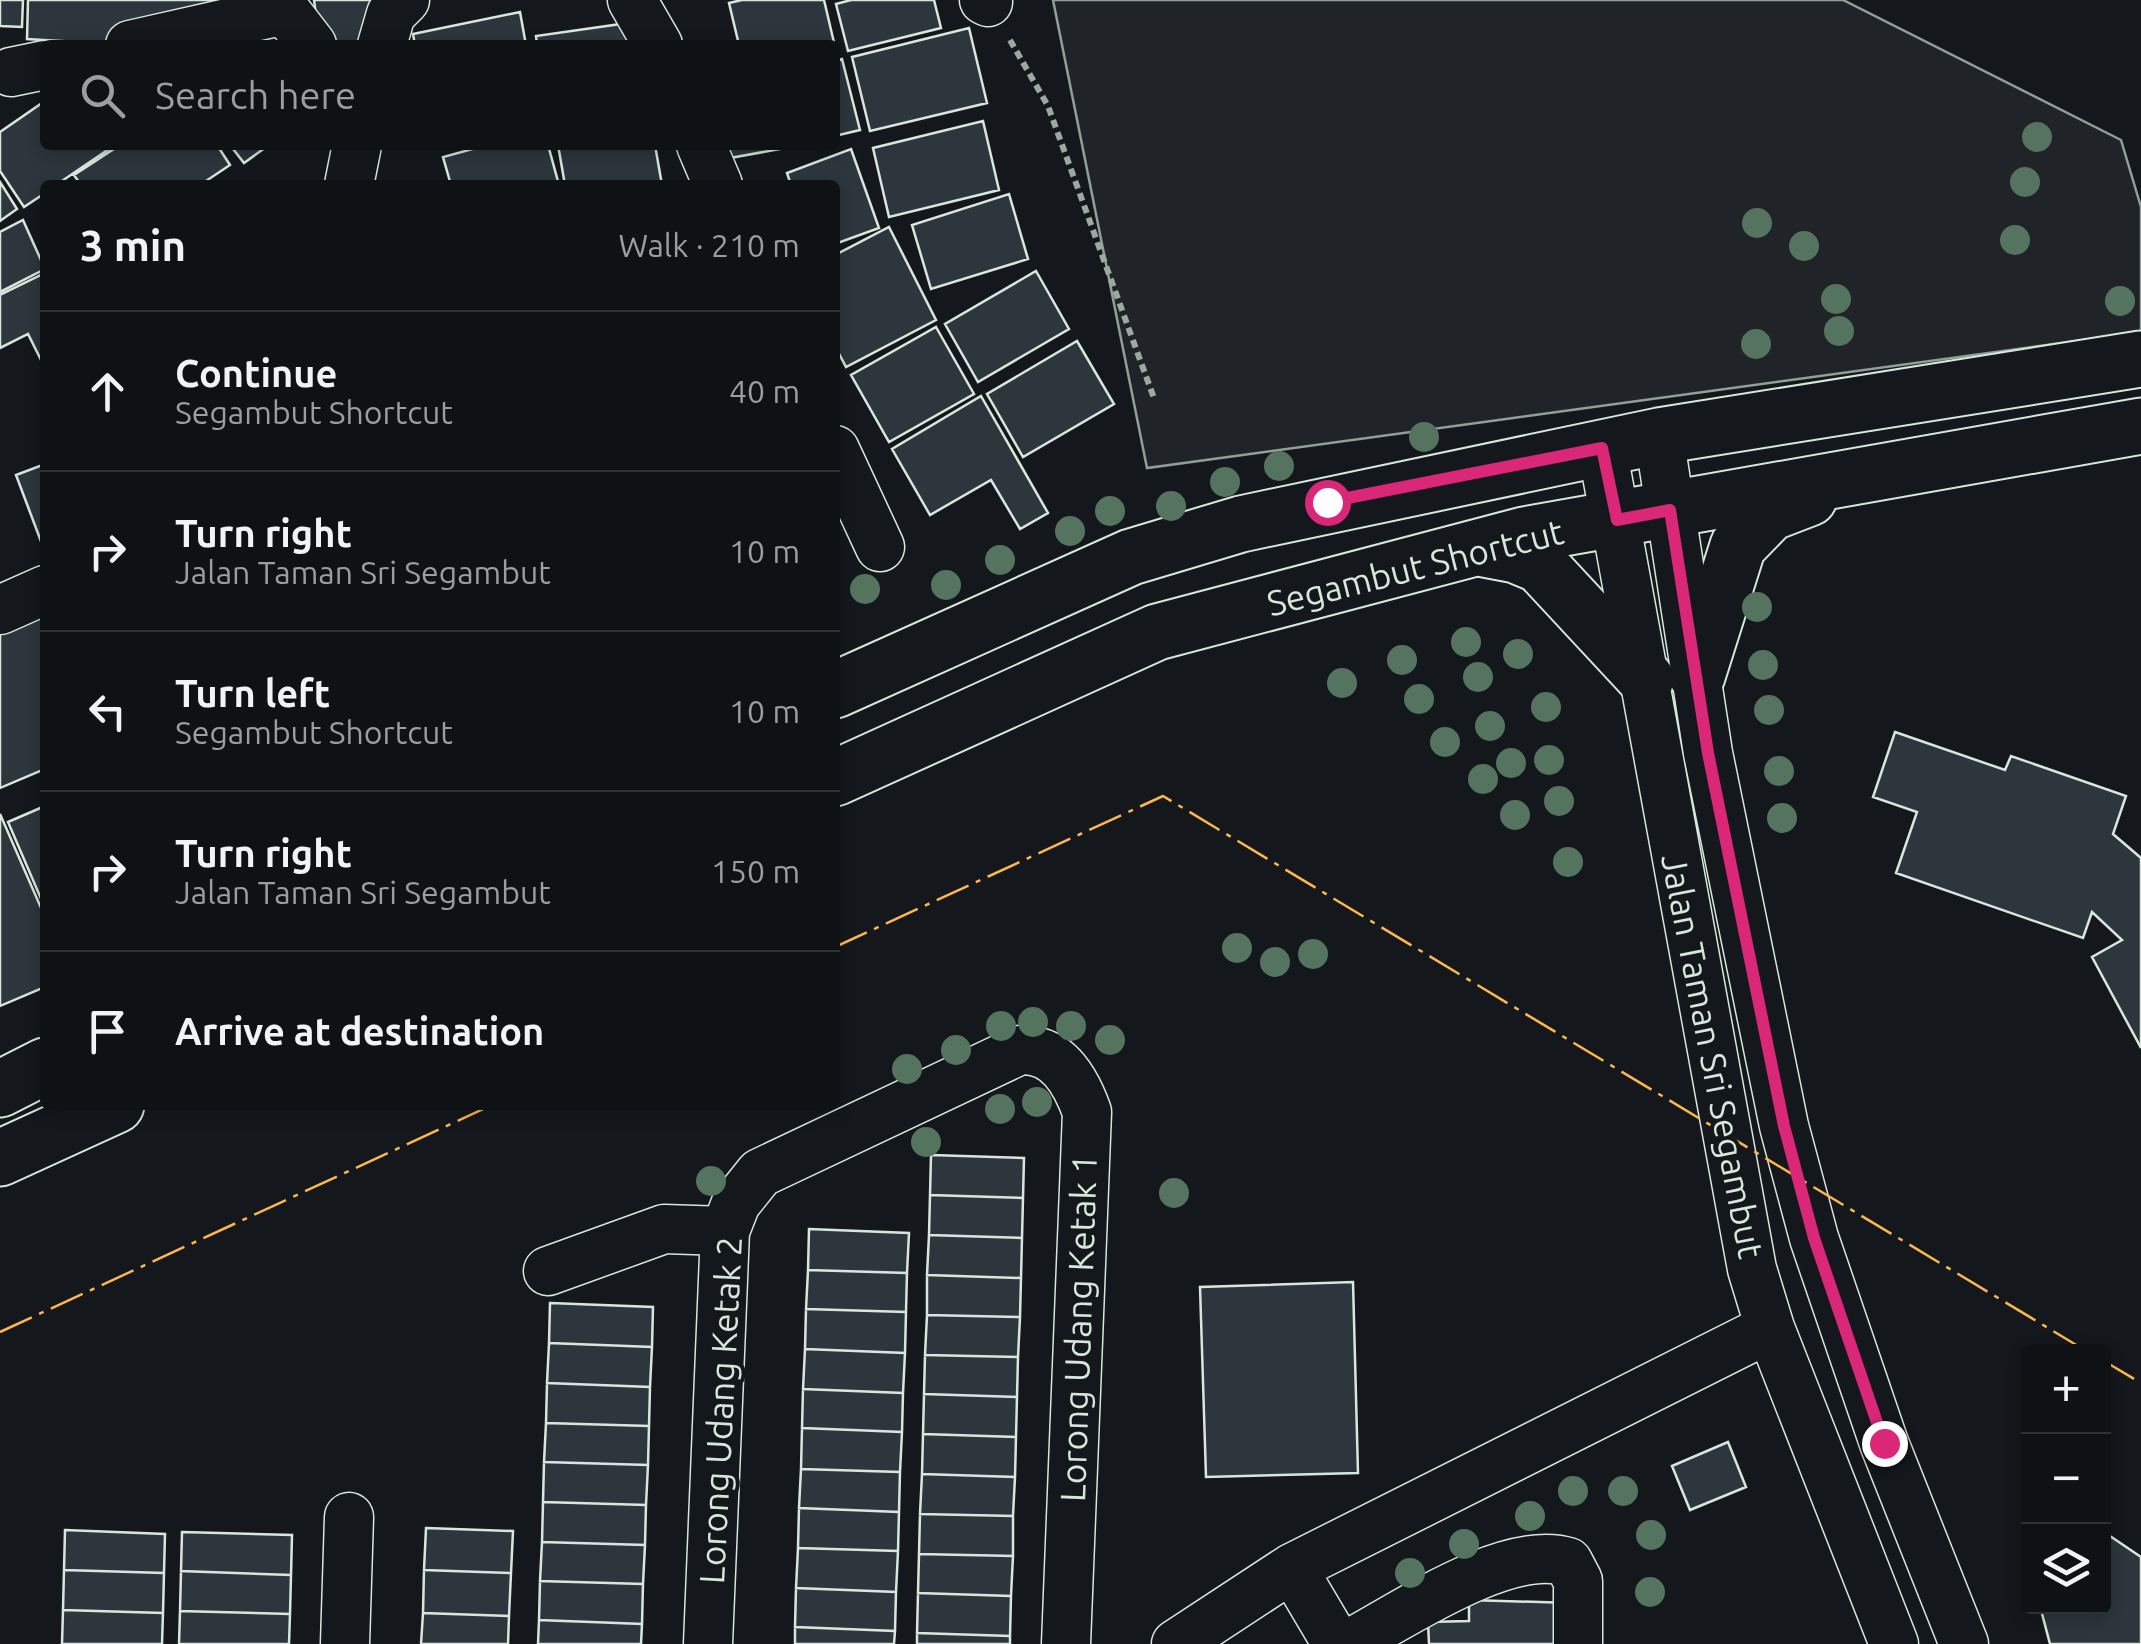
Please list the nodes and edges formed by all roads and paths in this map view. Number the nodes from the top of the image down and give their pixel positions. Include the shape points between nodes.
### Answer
1 (406, 0) edge
2 (632, 0) edge
3 (986, 1) edge
4 (152, 40) edge
5 (308, 40) edge
6 (383, 40) edge
7 (655, 40) edge
8 (356, 150) edge
9 (703, 150) edge
10 (350, 180) edge
11 (716, 180) edge
12 (2141, 358) edge
13 (1156, 401) dead end
14 (2141, 426) edge
15 (1658, 436) junction
16 (1602, 448) junction
17 (840, 461) edge
18 (1867, 474) junction
19 (1670, 510) junction
20 (1617, 520) junction
21 (880, 547) dead end
22 (1478, 548) junction
23 (1671, 677) junction
24 (840, 688) edge
25 (840, 776) edge
26 (1020, 1050) joint
27 (40, 1069) edge
28 (0, 1089) edge
29 (105, 1110) edge
30 (0, 1158) edge
31 (725, 1231) junction
32 (548, 1272) dead end
33 (1770, 1328) junction
34 (350, 1516) dead end
35 (1292, 1568) junction
36 (346, 1644) edge
37 (708, 1644) edge
38 (1066, 1644) edge
39 (1176, 1644) edge
40 (1337, 1644) edge
41 (1349, 1644) edge
42 (1578, 1644) edge
43 (1894, 1644) edge
44 (1964, 1644) edge

1 - 6 street via 391,14
2 - 7 street
3 - 13 path via 1048,106
4 - 5 street via 285,10
8 - 10 street
9 - 11 street
12 - 15 main road, Segambut Shortcut
14 - 18 main road, Segambut Shortcut
15 - 16 main road, Segambut Shortcut
15 - 19 street, Jalan Taman Sri Segambut
16 - 20 street, Jalan Taman Sri Segambut
16 - 24 main road, Segambut Shortcut via 1327,502 1131,557
17 - 21 street
18 - 19 main road, Segambut Shortcut
18 - 23 main road via 1770,513 1738,546
19 - 20 main road, Segambut Shortcut
19 - 23 street, Jalan Taman Sri Segambut
20 - 22 main road, Segambut Shortcut
20 - 23 street, Jalan Taman Sri Segambut
22 - 23 main road via 1540,565
22 - 25 main road, Segambut Shortcut via 1157,632
23 - 33 street, Jalan Taman Sri Segambut via 1752,1269
23 - 44 street, Jalan Taman Sri Segambut via 1814,1238 1884,1443
26 - 31 street, Lorong Udang Ketak 2 via 760,1174 736,1203
26 - 38 street, Lorong Udang Ketak 1 via 1035,1049 1061,1064 1087,1112
27 - 28 main road
29 - 30 main road
31 - 32 street via 664,1229
31 - 37 street, Lorong Udang Ketak 2
33 - 35 street
33 - 43 street, Jalan Taman Sri Segambut
34 - 36 street
35 - 39 street
35 - 40 street
41 - 42 street via 1483,1573 1552,1556 1568,1562 1578,1581

